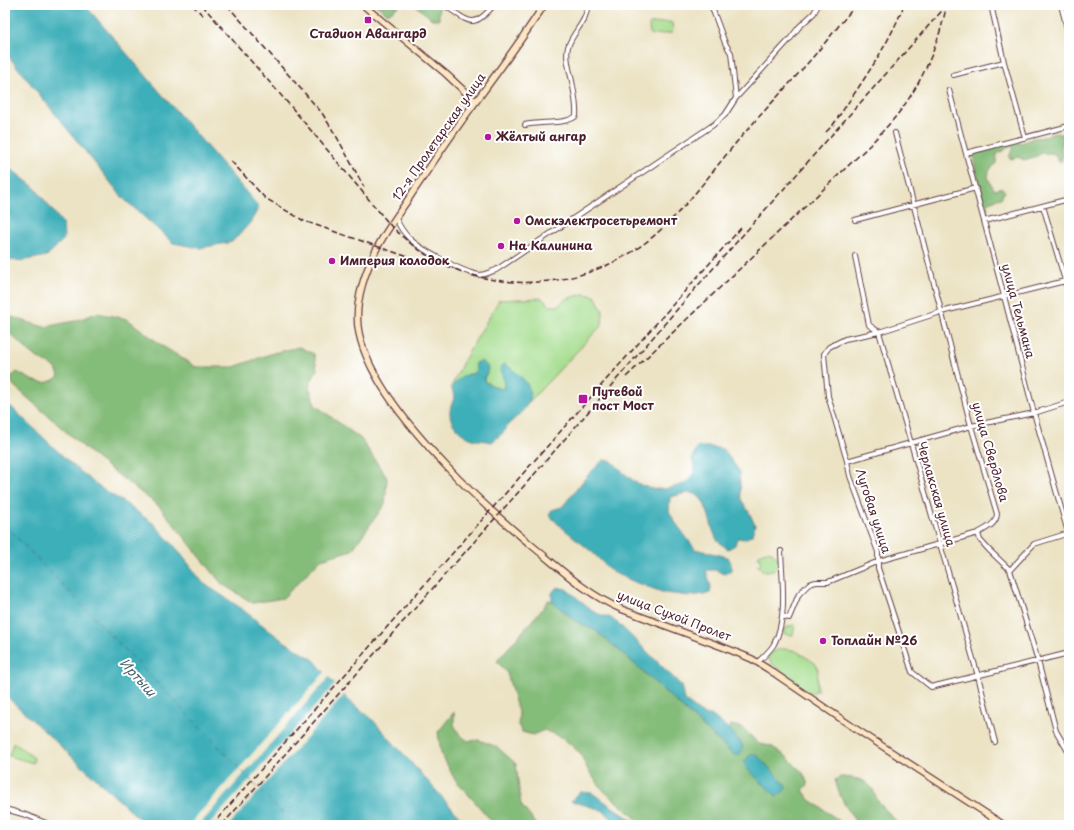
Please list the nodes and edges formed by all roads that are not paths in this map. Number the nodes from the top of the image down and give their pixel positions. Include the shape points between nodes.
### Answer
1 (363, 5) edge
2 (444, 5) edge
3 (494, 5) edge
4 (544, 5) edge
5 (587, 5) edge
6 (711, 5) edge
7 (818, 5) edge
8 (991, 5) edge
9 (1061, 5) edge
10 (1069, 36) edge
11 (1004, 62) junction
12 (953, 76) dead end
13 (949, 90) dead end
14 (736, 98) junction
15 (476, 101) junction
16 (525, 125) dead end
17 (1069, 126) edge
18 (895, 132) dead end
19 (1025, 138) junction
20 (966, 153) junction
21 (976, 188) junction
22 (1069, 199) edge
23 (913, 204) junction
24 (1043, 206) junction
25 (396, 219) junction
26 (855, 220) dead end
27 (984, 221) junction
28 (855, 256) dead end
29 (1067, 280) edge
30 (362, 286) joint
31 (1069, 294) edge
32 (1004, 296) junction
33 (941, 312) junction
34 (879, 332) junction
35 (1069, 402) edge
36 (1034, 412) junction
37 (972, 426) junction
38 (912, 444) junction
39 (848, 461) junction
40 (978, 533) junction
41 (1069, 534) edge
42 (940, 544) junction
43 (781, 550) dead end
44 (879, 561) junction
45 (1010, 570) junction
46 (782, 616) junction
47 (1069, 653) edge
48 (1038, 661) junction
49 (758, 662) junction
50 (978, 676) junction
51 (995, 742) dead end
52 (1069, 753) edge
53 (5, 809) edge
54 (51, 825) edge
55 (1004, 825) edge

1 - 15 main road
2 - 3 street via 463,18 474,21 479,20
4 - 15 main road, 12-я Пролетарская улица
5 - 16 street via 588,11 568,48 575,117
6 - 14 street via 731,53
7 - 14 street via 814,13
8 - 11 street
9 - 10 street
11 - 12 street
11 - 19 street
13 - 20 street, улица Тельмана
14 - 25 street via 725,115 713,125 485,275 459,268 422,249 407,237
15 - 25 main road, 12-я Пролетарская улица
17 - 19 street
18 - 23 street, улица Свердлова
19 - 20 street
20 - 21 street, улица Тельмана
21 - 23 street
21 - 27 street, улица Тельмана
22 - 24 street
23 - 26 street
23 - 33 street, улица Свердлова
24 - 27 street
24 - 29 street
25 - 30 main road, 12-я Пролетарская улица via 378,246
27 - 32 street, улица Тельмана
28 - 34 street, Черлакская улица via 869,325
29 - 31 street
29 - 32 street
30 - 49 main road, улица Сухой Пролет via 358,303 358,322 370,363 399,410 430,450 502,522 599,598
32 - 33 street
32 - 36 street, улица Тельмана
33 - 34 street
33 - 37 street, улица Свердлова
34 - 38 street, Черлакская улица
34 - 39 street, Луговая улица via 845,339 829,347 824,354 828,396
35 - 36 street
36 - 37 street
36 - 41 street, улица Тельмана
37 - 38 street
37 - 40 street, улица Свердлова via 996,514 994,523
38 - 39 street
38 - 42 street, Черлакская улица
39 - 44 street, Луговая улица via 850,476 871,531
40 - 42 street, улица Свердлова
40 - 45 street via 980,540
41 - 45 street via 1034,544
42 - 44 street, улица Свердлова
42 - 50 street, Черлакская улица
43 - 46 street
44 - 46 street, улица Свердлова via 828,582 809,584 799,594 789,618
44 - 50 street, Луговая улица via 878,568 912,672 931,687
45 - 48 street
46 - 49 street via 774,644
47 - 48 street
48 - 50 street
48 - 52 street via 1056,732
49 - 55 main road, улица Сухой Пролет
50 - 51 street, Черлакская улица
53 - 54 street

